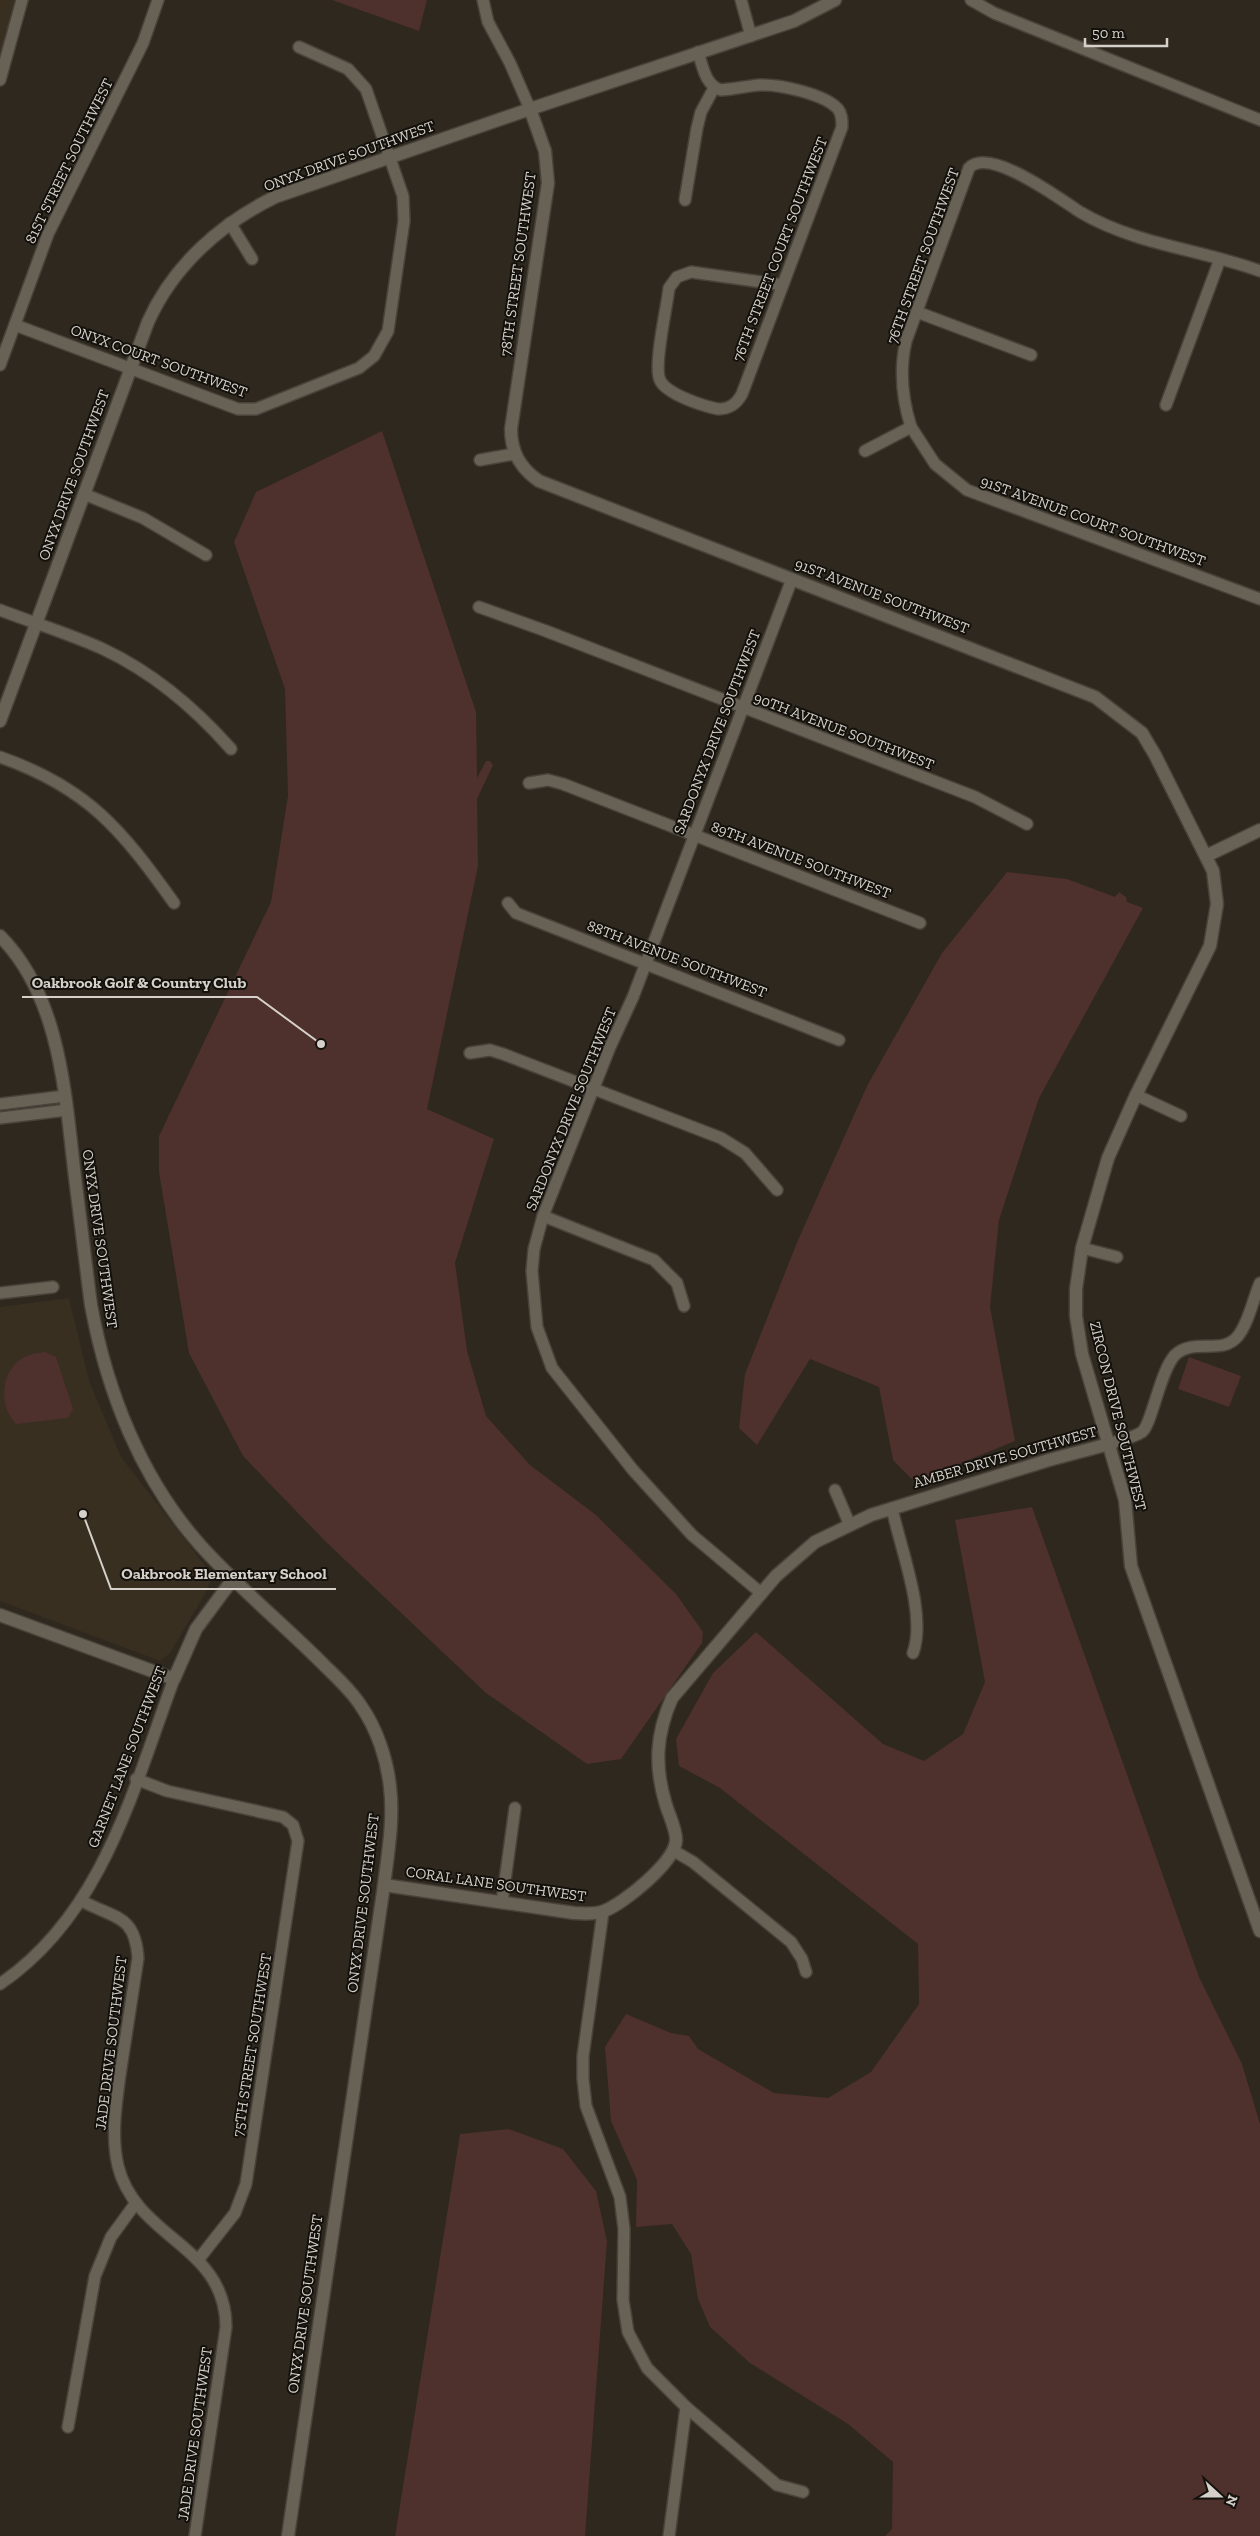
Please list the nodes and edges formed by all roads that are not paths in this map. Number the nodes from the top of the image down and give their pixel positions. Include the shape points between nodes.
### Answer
1 (22, 0) edge
2 (158, 0) edge
3 (483, 0) edge
4 (741, 0) edge
5 (835, 0) edge
6 (971, 0) edge
7 (751, 36) junction
8 (299, 47) dead end
9 (698, 52) junction
10 (0, 80) edge
11 (714, 88) junction
12 (530, 109) junction
13 (1260, 120) edge
14 (391, 158) junction
15 (685, 200) dead end
16 (230, 223) junction
17 (252, 259) dead end
18 (1220, 259) junction
19 (1260, 271) edge
20 (783, 285) junction
21 (917, 312) junction
22 (15, 325) junction
23 (1031, 355) dead end
24 (0, 365) edge
25 (131, 368) junction
26 (1166, 405) dead end
27 (911, 427) junction
28 (865, 451) dead end
29 (514, 454) junction
30 (480, 460) dead end
31 (84, 494) junction
32 (206, 555) dead end
33 (792, 579) junction
34 (1260, 598) edge
35 (479, 607) dead end
36 (0, 610) edge
37 (36, 624) junction
38 (743, 708) junction
39 (0, 721) edge
40 (230, 749) dead end
41 (0, 757) edge
42 (529, 783) dead end
43 (1027, 824) dead end
44 (1260, 830) edge
45 (694, 835) junction
46 (1206, 856) junction
47 (174, 903) dead end
48 (508, 903) dead end
49 (920, 923) dead end
50 (0, 936) edge
51 (646, 962) junction
52 (839, 1040) dead end
53 (470, 1053) dead end
54 (593, 1089) junction
55 (1136, 1095) junction
56 (65, 1096) junction
57 (0, 1104) edge
58 (67, 1110) junction
59 (1181, 1116) dead end
60 (0, 1118) edge
61 (777, 1190) dead end
62 (543, 1216) junction
63 (1082, 1248) junction
64 (1117, 1257) dead end
65 (1260, 1283) edge
66 (53, 1287) dead end
67 (0, 1293) edge
68 (684, 1306) dead end
69 (1109, 1444) junction
70 (835, 1490) dead end
71 (892, 1508) junction
72 (849, 1523) junction
73 (233, 1579) junction
74 (761, 1593) junction
75 (0, 1615) edge
76 (913, 1653) dead end
77 (174, 1679) junction
78 (136, 1779) junction
79 (515, 1808) dead end
80 (674, 1851) junction
81 (384, 1885) junction
82 (82, 1901) junction
83 (502, 1902) junction
84 (603, 1912) junction
85 (1260, 1931) edge
86 (806, 1972) dead end
87 (0, 1984) edge
88 (135, 2204) junction
89 (198, 2260) junction
90 (686, 2407) junction
91 (68, 2427) dead end
92 (804, 2492) dead end
93 (195, 2536) edge
94 (288, 2536) edge
95 (670, 2536) edge

1 - 10 street
2 - 22 street, 81ST STREET SOUTHWEST via 143,43 48,234
3 - 12 street, 78TH STREET SOUTHWEST via 488,22
4 - 7 street
5 - 7 street, ONYX DRIVE SOUTHWEST via 794,21
6 - 13 street via 994,13
7 - 9 street, ONYX DRIVE SOUTHWEST
8 - 14 street, ONYX COURT SOUTHWEST via 339,64 356,76 371,99
9 - 11 street via 706,78
9 - 12 street, ONYX DRIVE SOUTHWEST
11 - 15 street via 699,120
11 - 20 street, 76TH STREET COURT SOUTHWEST via 761,85 789,88 831,103 842,120
12 - 14 street, ONYX DRIVE SOUTHWEST
12 - 29 street, 78TH STREET SOUTHWEST via 545,151 548,183 511,429
14 - 16 street, ONYX DRIVE SOUTHWEST via 276,197
14 - 25 street, ONYX COURT SOUTHWEST via 403,196 404,220 388,331 380,348 359,368 247,410
16 - 17 street
16 - 25 street, ONYX DRIVE SOUTHWEST via 206,243 169,283 148,322
18 - 19 street
18 - 21 street, 76TH STREET SOUTHWEST via 1146,241 1104,226 1024,177 990,162 974,164 969,168
18 - 26 street
20 - 20 street, 76TH STREET COURT SOUTHWEST via 738,400 726,409 718,409 663,386 658,367 669,288 675,279 691,272
21 - 23 street
21 - 27 street, 76TH STREET SOUTHWEST via 906,341 901,374
22 - 24 street, 81ST STREET SOUTHWEST
22 - 25 street, ONYX COURT SOUTHWEST
25 - 31 street, ONYX DRIVE SOUTHWEST
27 - 28 street
27 - 34 street, 91ST AVENUE COURT SOUTHWEST via 935,464 967,490
29 - 30 street
29 - 33 street, 91ST AVENUE SOUTHWEST via 520,465 539,481
31 - 32 street via 143,518
31 - 37 street, ONYX DRIVE SOUTHWEST
33 - 38 street, SARDONYX DRIVE SOUTHWEST
33 - 46 street, 91ST AVENUE SOUTHWEST via 1083,691 1106,703 1142,733
35 - 38 street, 90TH AVENUE SOUTHWEST
36 - 37 street
37 - 39 street, ONYX DRIVE SOUTHWEST
37 - 40 street via 103,649 160,682 193,709
38 - 43 street, 90TH AVENUE SOUTHWEST via 975,797
38 - 45 street, SARDONYX DRIVE SOUTHWEST
41 - 47 street via 35,769 88,802 116,828
42 - 45 street, 89TH AVENUE SOUTHWEST via 548,780 563,784
44 - 46 street
45 - 49 street, 89TH AVENUE SOUTHWEST
45 - 51 street, SARDONYX DRIVE SOUTHWEST
46 - 55 street, ZIRCON DRIVE SOUTHWEST via 1213,871 1217,894 1215,928 1210,946
48 - 51 street, 88TH AVENUE SOUTHWEST via 516,913
50 - 56 street, ONYX DRIVE SOUTHWEST via 39,995
51 - 52 street, 88TH AVENUE SOUTHWEST
51 - 54 street, SARDONYX DRIVE SOUTHWEST
53 - 54 street via 490,1050
54 - 61 street via 730,1142 745,1153
54 - 62 street, SARDONYX DRIVE SOUTHWEST
55 - 59 street
55 - 63 street, ZIRCON DRIVE SOUTHWEST via 1108,1158
56 - 57 street
56 - 58 street, ONYX DRIVE SOUTHWEST
58 - 60 street
58 - 73 street, ONYX DRIVE SOUTHWEST via 91,1305 115,1399 132,1440 172,1510
62 - 68 street via 654,1260 677,1283
62 - 74 street, SARDONYX DRIVE SOUTHWEST via 534,1249 533,1298 541,1341 552,1368 674,1518
63 - 64 street
63 - 69 street, ZIRCON DRIVE SOUTHWEST via 1076,1316 1082,1354
65 - 69 street, AMBER DRIVE SOUTHWEST via 1238,1336 1224,1346 1189,1346 1179,1352 1166,1371 1145,1428 1132,1437
66 - 67 street
69 - 71 street, AMBER DRIVE SOUTHWEST
69 - 85 street, ZIRCON DRIVE SOUTHWEST via 1125,1500 1131,1566
70 - 72 street
71 - 72 street, AMBER DRIVE SOUTHWEST
71 - 76 street via 915,1604 916,1645
72 - 74 street, AMBER DRIVE SOUTHWEST via 814,1542
73 - 77 street, GARNET LANE SOUTHWEST via 202,1618
73 - 81 street, ONYX DRIVE SOUTHWEST via 315,1656 347,1689 368,1717 383,1751 390,1788 390,1835
74 - 80 street, AMBER DRIVE SOUTHWEST via 672,1698 662,1720 657,1763 676,1840
75 - 77 street
77 - 78 street, GARNET LANE SOUTHWEST
78 - 82 street, GARNET LANE SOUTHWEST via 112,1845
78 - 89 street, 75TH STREET SOUTHWEST via 168,1791 275,1814 290,1821 297,1832 246,2184 235,2213
79 - 83 street
80 - 84 street via 663,1866 624,1900
80 - 86 street via 693,1862 791,1942
81 - 83 street, CORAL LANE SOUTHWEST
81 - 94 street, ONYX DRIVE SOUTHWEST
82 - 87 street, GARNET LANE SOUTHWEST via 46,1944
82 - 88 street, JADE DRIVE SOUTHWEST via 126,1923 137,1940 138,1958 114,2131 118,2166
83 - 84 street, CORAL LANE SOUTHWEST via 574,1913
84 - 90 street via 584,2056 582,2079 586,2106 620,2197 624,2229 623,2300 628,2332 647,2368
88 - 89 street, JADE DRIVE SOUTHWEST
88 - 91 street via 111,2237 95,2276
89 - 93 street, JADE DRIVE SOUTHWEST via 220,2288 226,2327
90 - 92 street via 777,2485
90 - 95 street

